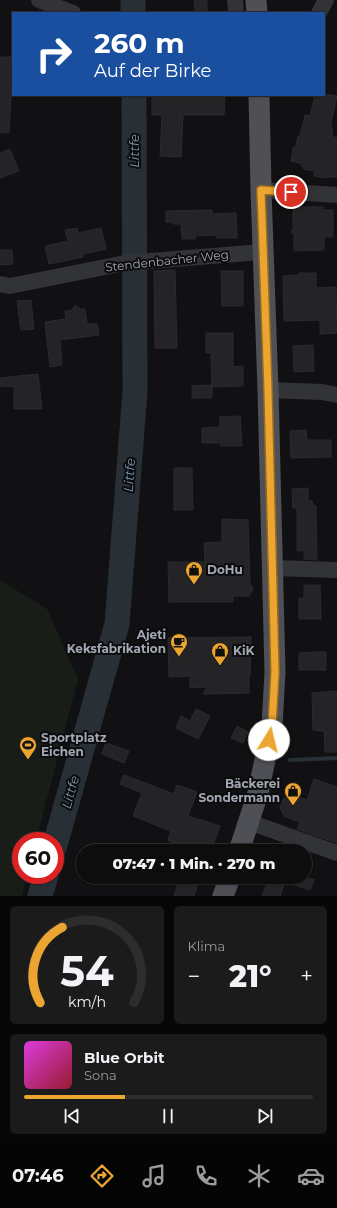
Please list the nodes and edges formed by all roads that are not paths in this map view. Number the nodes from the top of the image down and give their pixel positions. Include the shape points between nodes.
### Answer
1 (39, 0) edge
2 (235, 0) edge
3 (256, 0) edge
4 (326, 0) edge
5 (70, 12) edge
6 (236, 12) edge
7 (257, 12) edge
8 (320, 12) edge
9 (260, 96) edge
10 (261, 190) junction
11 (337, 195) edge
12 (264, 252) junction
13 (0, 284) edge
14 (268, 390) junction
15 (337, 395) edge
16 (273, 568) junction
17 (337, 570) edge
18 (249, 822) junction
19 (241, 844) edge
20 (337, 853) edge
21 (227, 884) edge
22 (223, 896) edge

1 - 5 street
2 - 6 street
3 - 7 main road
4 - 8 street
9 - 10 main road
10 - 11 street
10 - 12 main road
12 - 13 street, Stendenbacher Weg via 125,263 10,286
12 - 14 main road
14 - 15 street
14 - 16 main road
16 - 17 street
16 - 18 main road via 275,672 272,726
18 - 19 main road
18 - 20 street
21 - 22 main road

